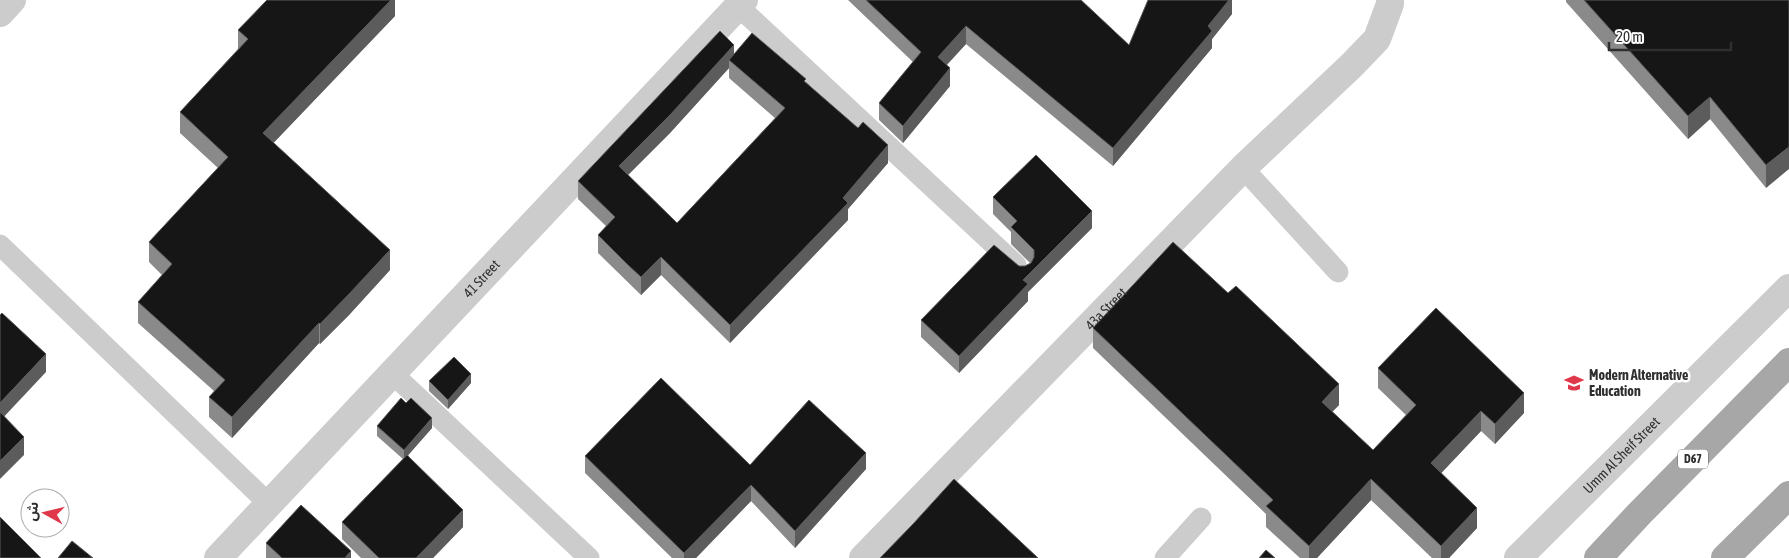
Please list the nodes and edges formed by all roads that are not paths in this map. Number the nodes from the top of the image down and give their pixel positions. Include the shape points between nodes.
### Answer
1 (12, 0) edge
2 (1390, 0) edge
3 (741, 3) edge
4 (0, 13) edge
5 (1243, 168) junction
6 (0, 245) edge
7 (1022, 271) edge
8 (1338, 272) dead end
9 (1789, 288) edge
10 (1789, 362) edge
11 (393, 374) junction
12 (1789, 495) edge
13 (269, 504) junction
14 (1201, 518) dead end
15 (218, 558) edge
16 (589, 558) edge
17 (863, 558) edge
18 (1165, 558) edge
19 (1518, 558) edge
20 (1598, 558) edge
21 (1725, 558) edge

1 - 4 street
2 - 5 street, 43a Street via 1377,39
3 - 7 lane
3 - 11 street, 41 Street
5 - 8 lane
5 - 17 street, 43a Street
6 - 13 lane
9 - 19 street, Umm Al Sheif Street
10 - 20 main road, D67
11 - 13 street, 41 Street
11 - 16 lane
12 - 21 main road
13 - 15 street, 41 Street
14 - 18 lane

